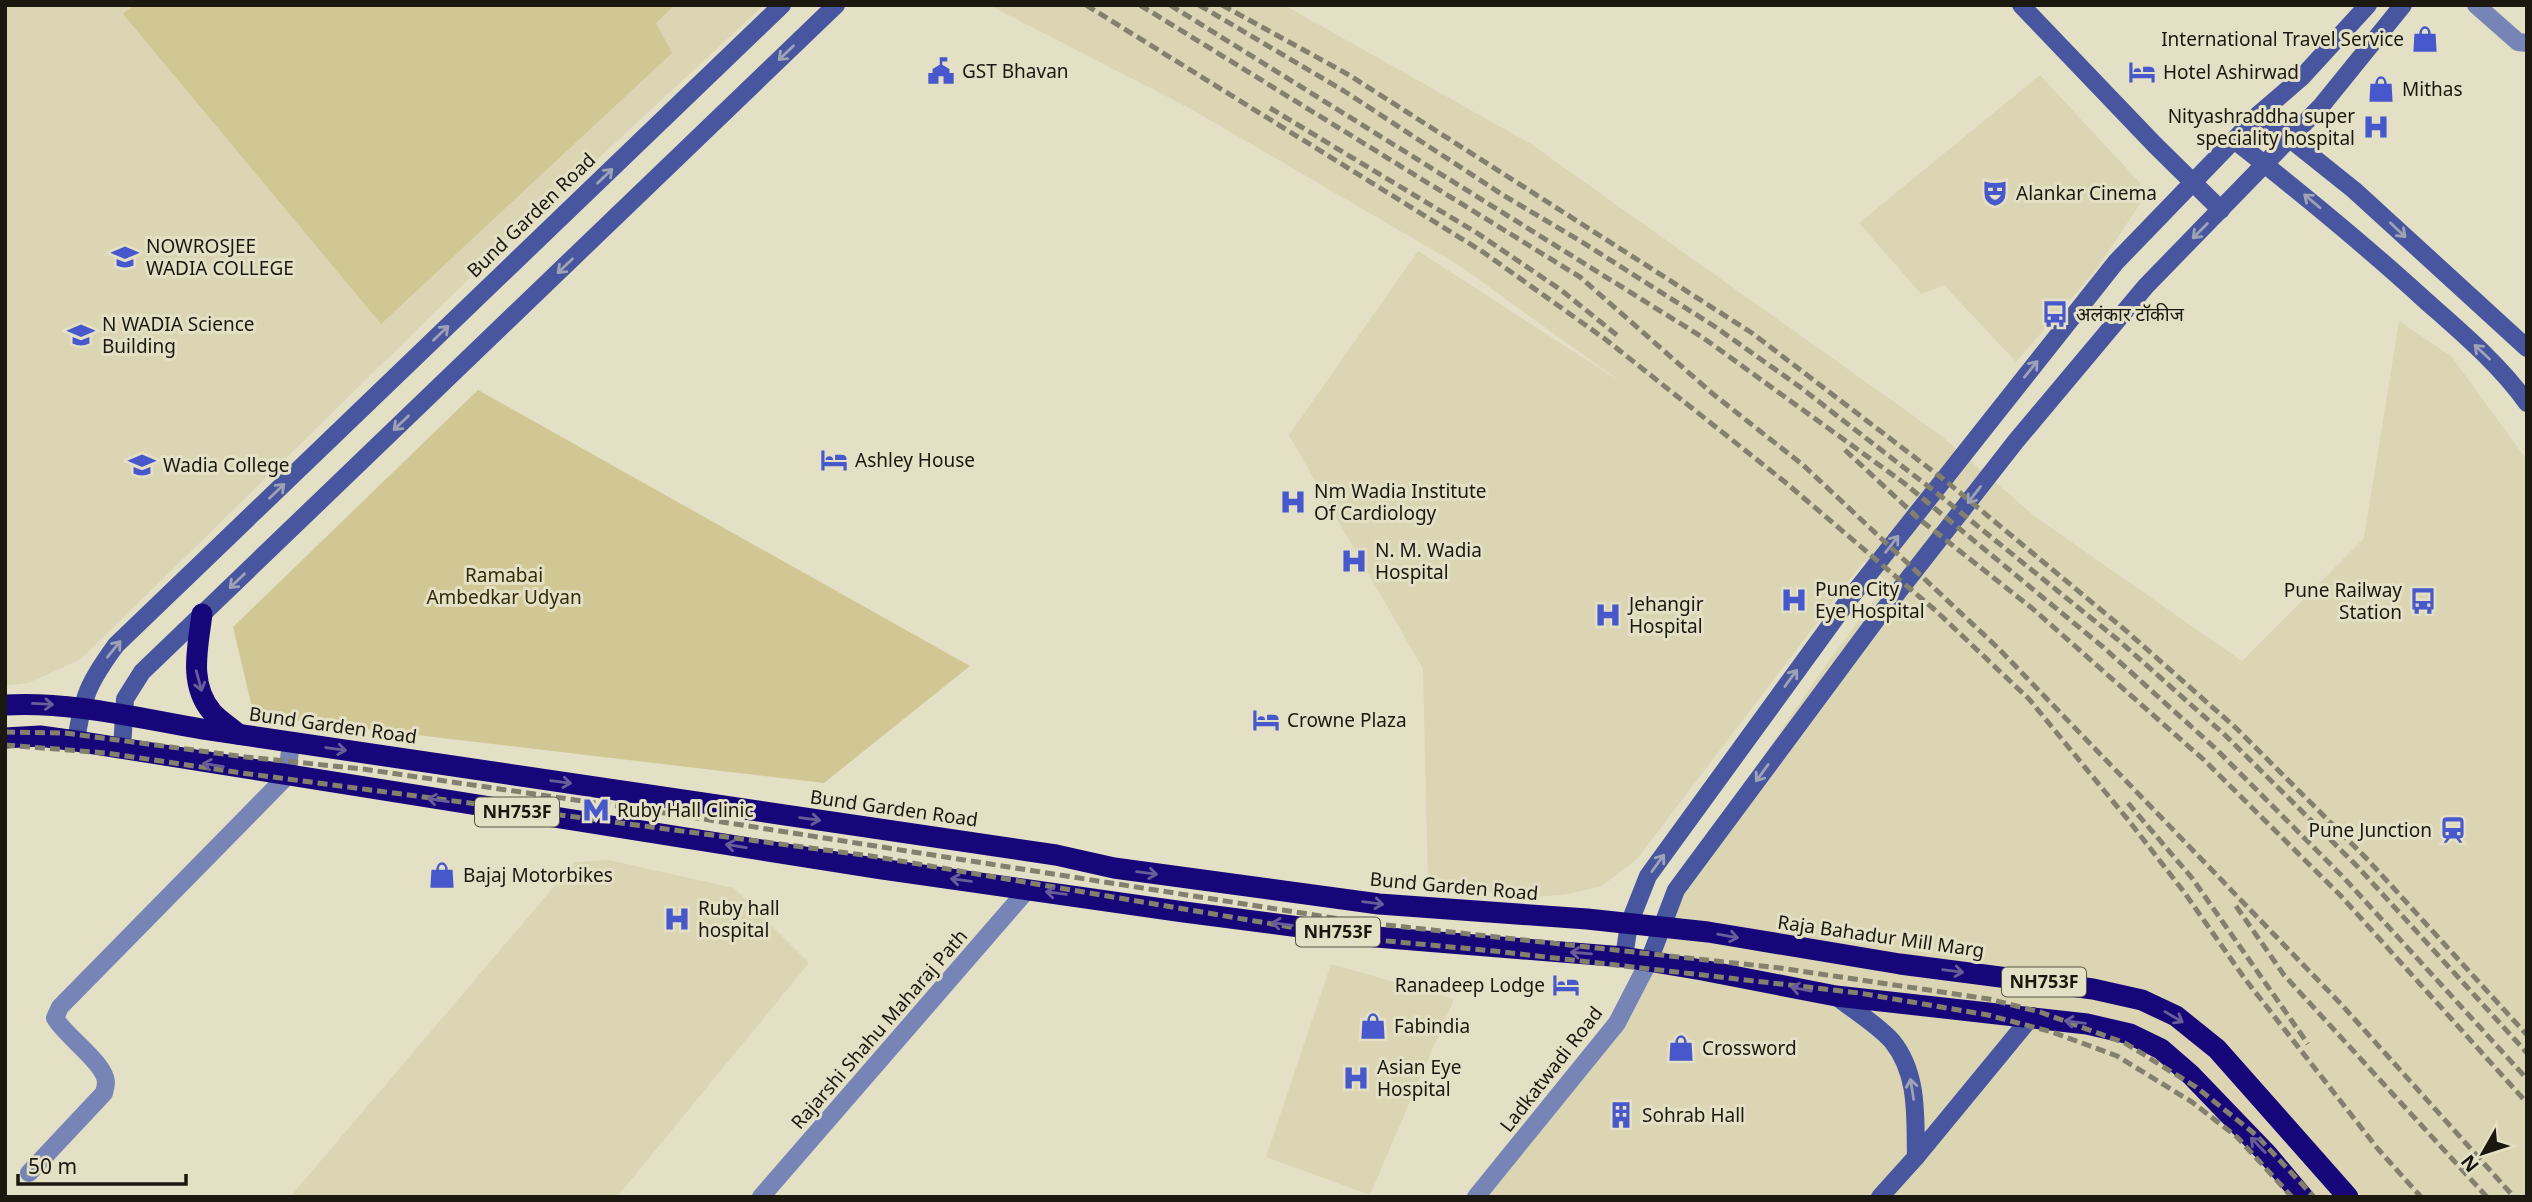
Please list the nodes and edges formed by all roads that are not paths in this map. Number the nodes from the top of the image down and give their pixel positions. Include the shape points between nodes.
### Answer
1 (782, 5) edge
2 (836, 5) edge
3 (2021, 5) edge
4 (2368, 5) edge
5 (2403, 5) edge
6 (2476, 5) edge
7 (2527, 43) edge
8 (2259, 114) junction
9 (2289, 139) junction
10 (2234, 140) junction
11 (2265, 165) junction
12 (2194, 182) junction
13 (2221, 210) junction
14 (2527, 348) edge
15 (2527, 403) edge
16 (202, 614) junction
17 (5, 705) edge
18 (81, 708) junction
19 (123, 715) junction
20 (238, 734) junction
21 (5, 738) edge
22 (76, 741) junction
23 (291, 742) junction
24 (122, 749) junction
25 (287, 776) junction
26 (1028, 889) junction
27 (1629, 924) junction
28 (1660, 928) junction
29 (1624, 957) junction
30 (1649, 961) junction
31 (1836, 996) junction
32 (2032, 1016) junction
33 (1916, 1157) junction
34 (29, 1173) dead end
35 (761, 1197) edge
36 (1476, 1197) edge
37 (1880, 1197) edge
38 (2303, 1197) edge
39 (2348, 1197) edge

18 -> 1 main road, Bund Garden Road via 92,679 116,645
2 -> 16 main road
3 - 12 main road
4 - 8 main road via 2302,77
5 - 9 main road
6 - 7 street via 2518,42
8 - 9 main road
8 - 10 main road
9 - 11 main road
9 -> 14 main road via 2354,190
10 - 11 main road
10 - 12 main road
11 - 13 main road
15 -> 11 main road via 2506,374 2429,303
12 - 13 main road
27 -> 12 main road via 1648,876 1850,597 2116,262
13 -> 28 main road via 2146,286 2016,441 1876,620 1676,890
16 - 19 main road via 142,672 125,699
16 -> 20 highway via 195,666 200,688 211,712
17 -> 18 highway, Bund Garden Road / NH753F
18 - 19 highway, Bund Garden Road / NH753F
18 - 22 main road, Bund Garden Road
19 - 20 highway, Bund Garden Road / NH753F
19 - 24 main road
20 - 23 highway, Bund Garden Road / NH753F
21 - 22 highway, NH753F
22 - 24 highway, NH753F
23 - 25 street
23 -> 27 highway, Bund Garden Road / NH753F via 1056,855 1188,879 1379,904
25 -> 24 highway, NH753F
26 -> 25 highway, NH753F
25 - 34 street via 60,1007 55,1017 60,1027 102,1070 104,1093
29 -> 26 highway, NH753F via 1376,937
26 - 35 street, Rajarshi Shahu Maharaj Path
27 - 28 highway, Bund Garden Road / NH753F
27 - 29 main road
28 - 30 main road
28 -> 39 highway, Raja Bahadur Mill Marg / NH753F via 2093,989 2142,1000 2176,1016 2217,1049
29 - 30 highway, NH753F
31 -> 30 highway, NH753F
30 - 36 street, Ladkatwadi Road via 1617,1023
31 - 32 highway, NH753F
33 -> 31 main road via 1913,1088 1906,1064 1891,1041
32 - 33 main road
38 -> 32 highway, NH753F via 2267,1153 2161,1049 2130,1034
33 - 37 main road

